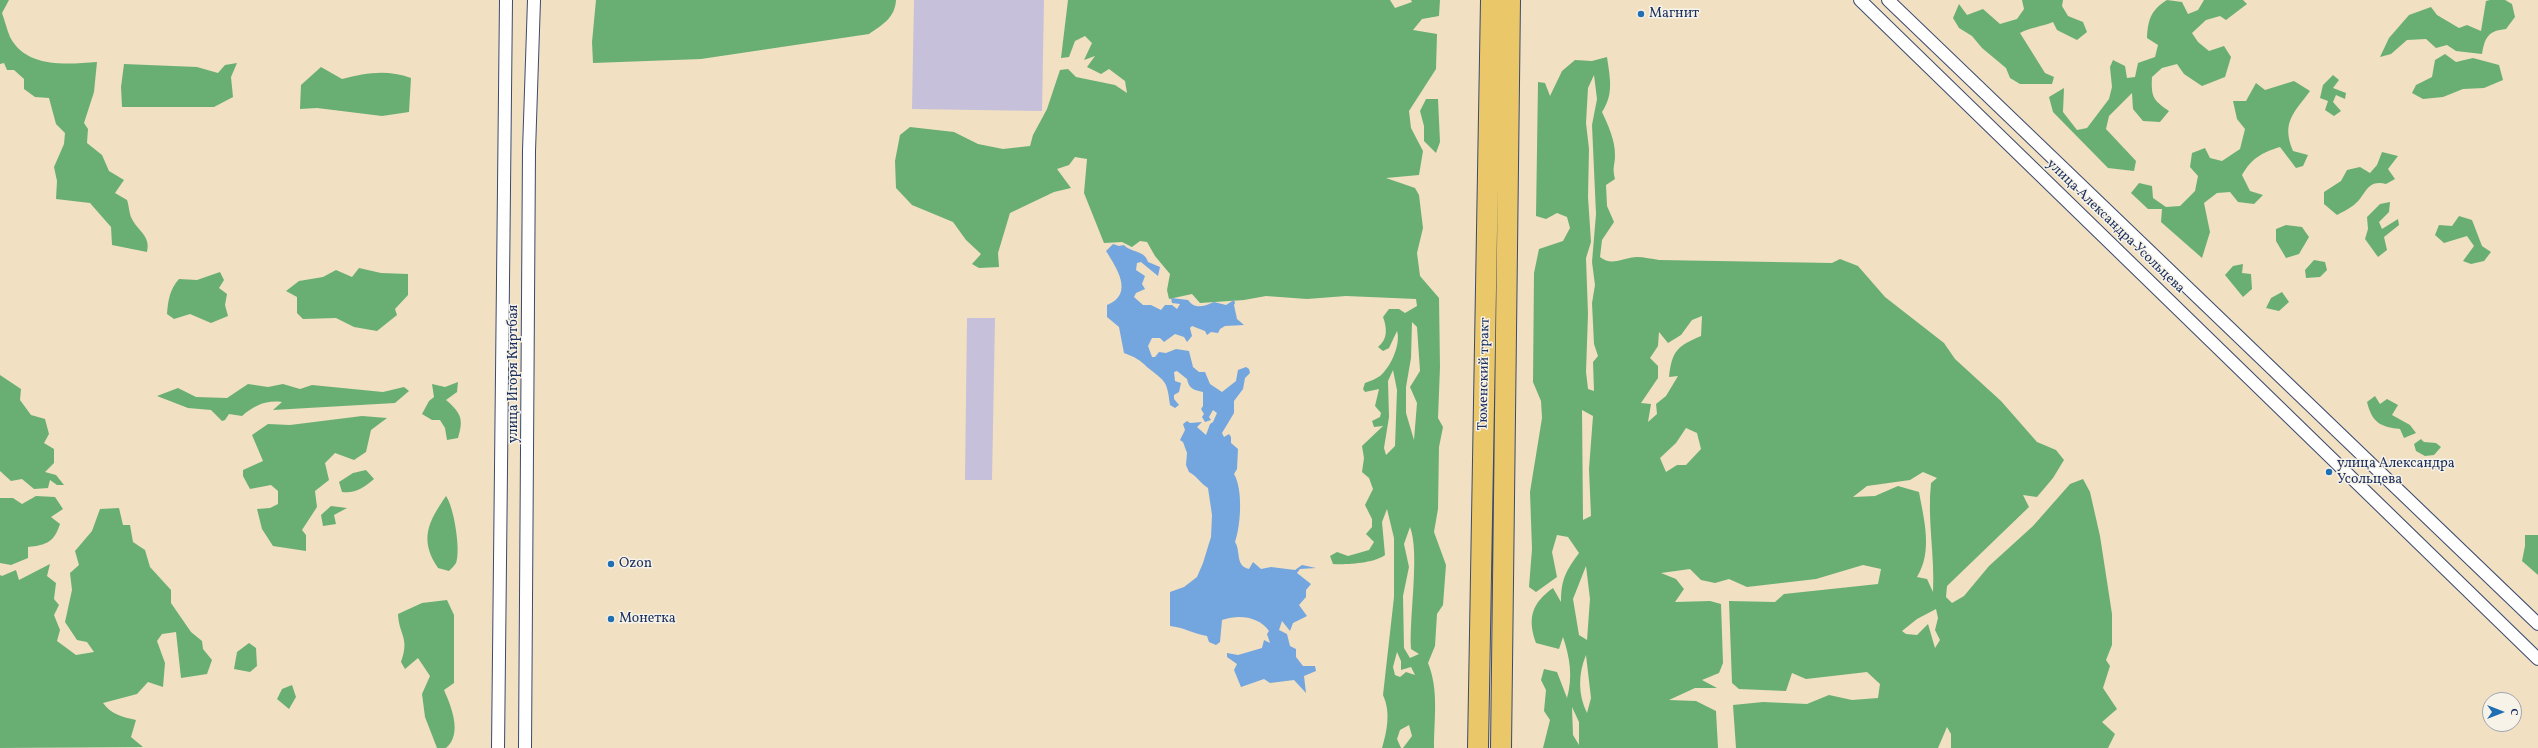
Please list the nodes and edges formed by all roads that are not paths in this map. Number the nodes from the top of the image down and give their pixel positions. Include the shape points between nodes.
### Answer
1 (506, 0) edge
2 (534, 0) edge
3 (1490, 0) edge
4 (1510, 0) edge
5 (1860, 0) edge
6 (1888, 0) edge
7 (2538, 624) edge
8 (2538, 660) edge
9 (498, 748) edge
10 (525, 748) edge
11 (1478, 748) edge
12 (1501, 748) edge

1 - 9 street, улица Игоря Киртбая
2 - 10 street, улица Игоря Киртбая via 529,151
3 - 11 main road, Тюменский тракт
4 - 12 main road, Тюменский тракт
5 - 8 street, улица Александра Усольцева
6 - 7 street, улица Александра Усольцева

